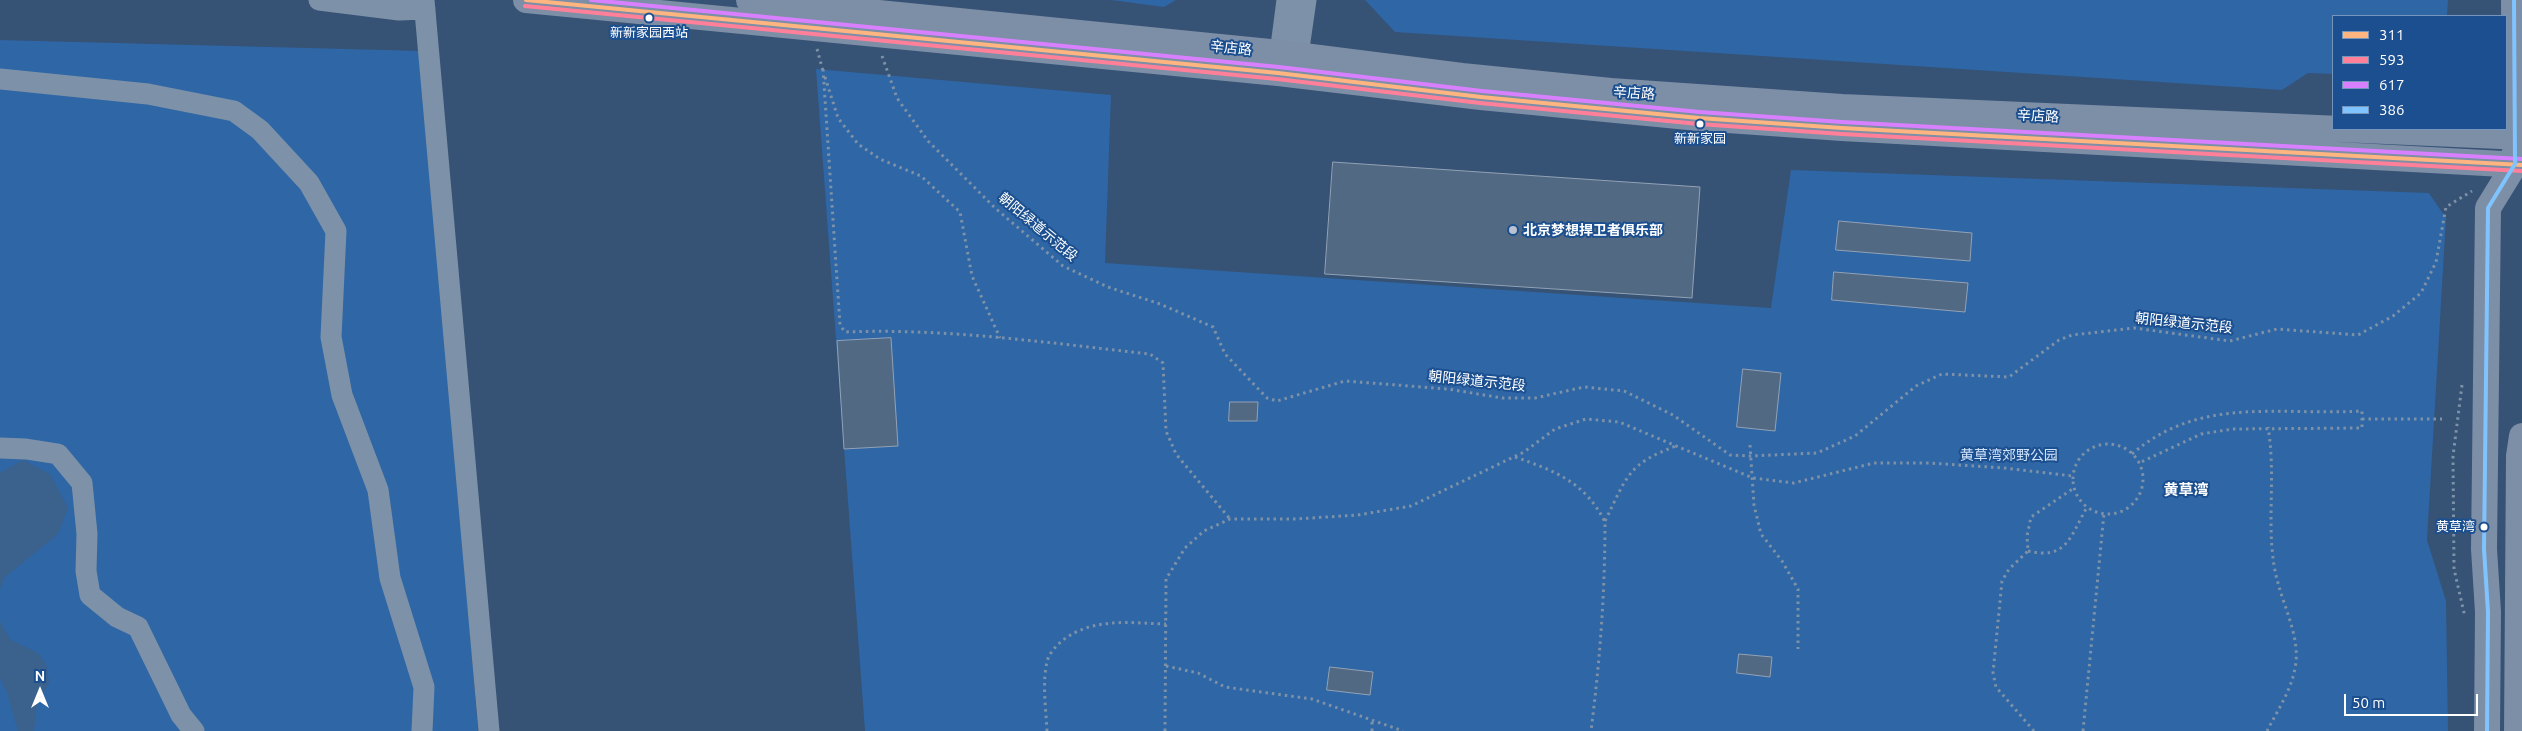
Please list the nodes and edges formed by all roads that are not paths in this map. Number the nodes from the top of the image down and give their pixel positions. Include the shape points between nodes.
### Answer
1 (319, 0) edge
2 (526, 0) edge
3 (749, 0) edge
4 (1287, 0) edge
5 (1306, 0) edge
6 (2514, 0) edge
7 (424, 4) edge
8 (1288, 64) junction
9 (0, 79) edge
10 (2332, 129) edge
11 (2363, 130) edge
12 (2518, 137) edge
13 (2518, 164) edge
14 (2522, 436) edge
15 (0, 448) edge
16 (194, 731) edge
17 (422, 731) edge
18 (489, 731) edge
19 (2487, 731) edge
20 (2516, 731) edge

1 - 7 street via 399,10
2 - 8 main road, 辛店路 via 874,35
3 - 8 main road, 辛店路
4 - 8 street
5 - 8 street
6 - 12 main road
7 - 18 street
8 - 10 main road, 辛店路 via 1832,106
8 - 13 main road, 辛店路 via 1510,100 1709,119
9 - 17 street via 148,94 234,111 260,130 308,183 336,231 331,337 342,395 378,490 390,578 424,687
11 - 12 main road, 辛店路
12 - 13 main road
13 - 19 main road via 2488,208 2484,548 2488,612
14 - 20 main road via 2519,456
15 - 16 street via 58,454 82,483 90,595 118,617 138,627 181,715

